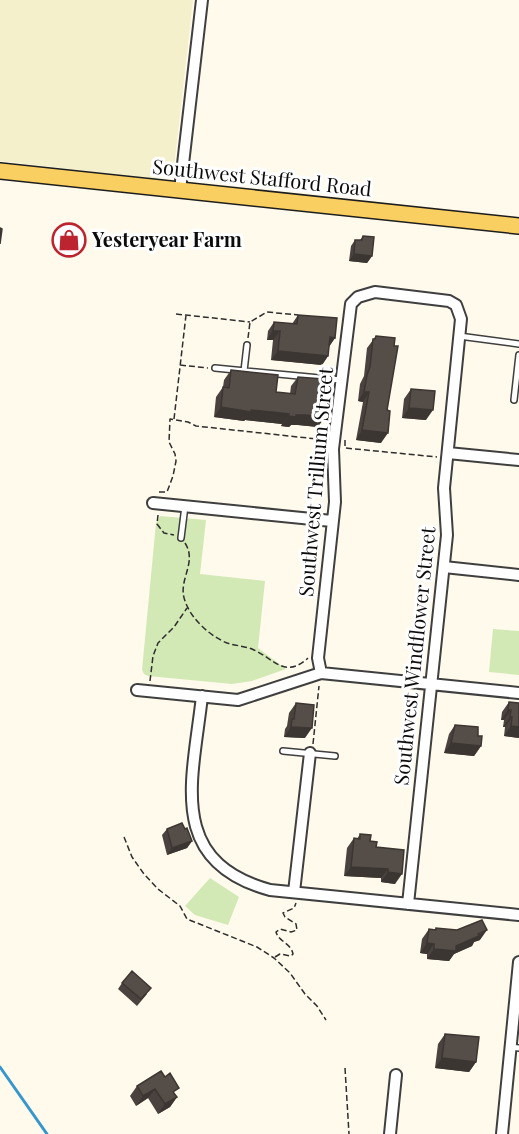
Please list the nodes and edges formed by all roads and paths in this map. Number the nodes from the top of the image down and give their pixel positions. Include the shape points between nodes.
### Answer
1 (202, 0) edge
2 (0, 171) edge
3 (180, 190) junction
4 (519, 226) edge
5 (358, 297) joint
6 (176, 314) dead end
7 (186, 315) junction
8 (302, 315) edge
9 (250, 322) junction
10 (459, 336) junction
11 (519, 344) edge
12 (247, 345) joint
13 (519, 355) edge
14 (180, 365) junction
15 (215, 368) joint
16 (244, 371) junction
17 (341, 380) junction
18 (514, 399) dead end
19 (174, 420) junction
20 (335, 434) junction
21 (323, 445) dead end
22 (448, 453) junction
23 (519, 460) edge
24 (436, 461) dead end
25 (156, 503) junction
26 (185, 506) junction
27 (332, 521) junction
28 (181, 538) junction
29 (444, 567) junction
30 (519, 575) edge
31 (188, 607) junction
32 (309, 654) dead end
33 (321, 673) junction
34 (431, 684) junction
35 (313, 687) dead end
36 (137, 690) dead end
37 (149, 691) junction
38 (519, 693) edge
39 (202, 696) junction
40 (283, 751) dead end
41 (311, 754) junction
42 (335, 756) dead end
43 (124, 837) dead end
44 (294, 892) junction
45 (303, 901) dead end
46 (408, 904) junction
47 (519, 915) edge
48 (274, 958) junction
49 (519, 962) edge
50 (518, 976) edge
51 (326, 1020) dead end
52 (514, 1048) edge
53 (345, 1068) dead end
54 (396, 1075) dead end
55 (349, 1134) edge
56 (390, 1134) edge
57 (502, 1134) edge

1 - 3 street
2 - 3 main road, Southwest Stafford Road
3 - 4 main road, Southwest Stafford Road
5 - 10 street, Southwest Windflower Street via 375,292 442,299 456,305 461,319
5 - 17 street, Southwest Trillium Street via 349,312
6 - 7 path
7 - 9 path
7 - 14 path
8 - 9 path via 267,312
9 - 12 path
10 - 11 lane
10 - 22 street, Southwest Windflower Street
12 - 16 lane
13 - 18 lane
14 - 15 path
14 - 19 path
15 - 16 lane
16 - 17 lane
17 - 20 street, Southwest Trillium Street
19 - 21 path via 196,426 317,439
19 - 25 path via 170,419 168,434 175,454 175,471 167,492 159,492
20 - 24 path via 346,435 345,448 437,457
20 - 27 street, Southwest Trillium Street
22 - 23 street
22 - 29 street, Southwest Windflower Street
25 - 26 street
25 - 28 path via 157,524 164,533
26 - 27 street
26 - 28 lane
27 - 33 street, Southwest Trillium Street via 318,658
28 - 31 path via 191,558 182,591
29 - 30 street
29 - 34 street, Southwest Windflower Street
31 - 32 path via 210,633 251,648 284,667 299,664
31 - 37 path via 156,648
33 - 34 street
33 - 39 street via 247,698
34 - 38 street
34 - 46 street, Southwest Windflower Street
35 - 41 path via 319,685
36 - 37 street
37 - 39 street
39 - 44 street via 191,791 195,830 202,845 240,880 270,890
40 - 41 lane
41 - 42 lane
41 - 44 street
43 - 48 path via 144,874 180,906 187,919 257,947
44 - 46 street
45 - 48 path via 296,901 294,908 283,913 296,924 297,930 280,929 276,933 290,946 291,956
46 - 47 street
48 - 51 path
49 - 50 street
50 - 52 street
52 - 57 street
53 - 55 path
54 - 56 street

